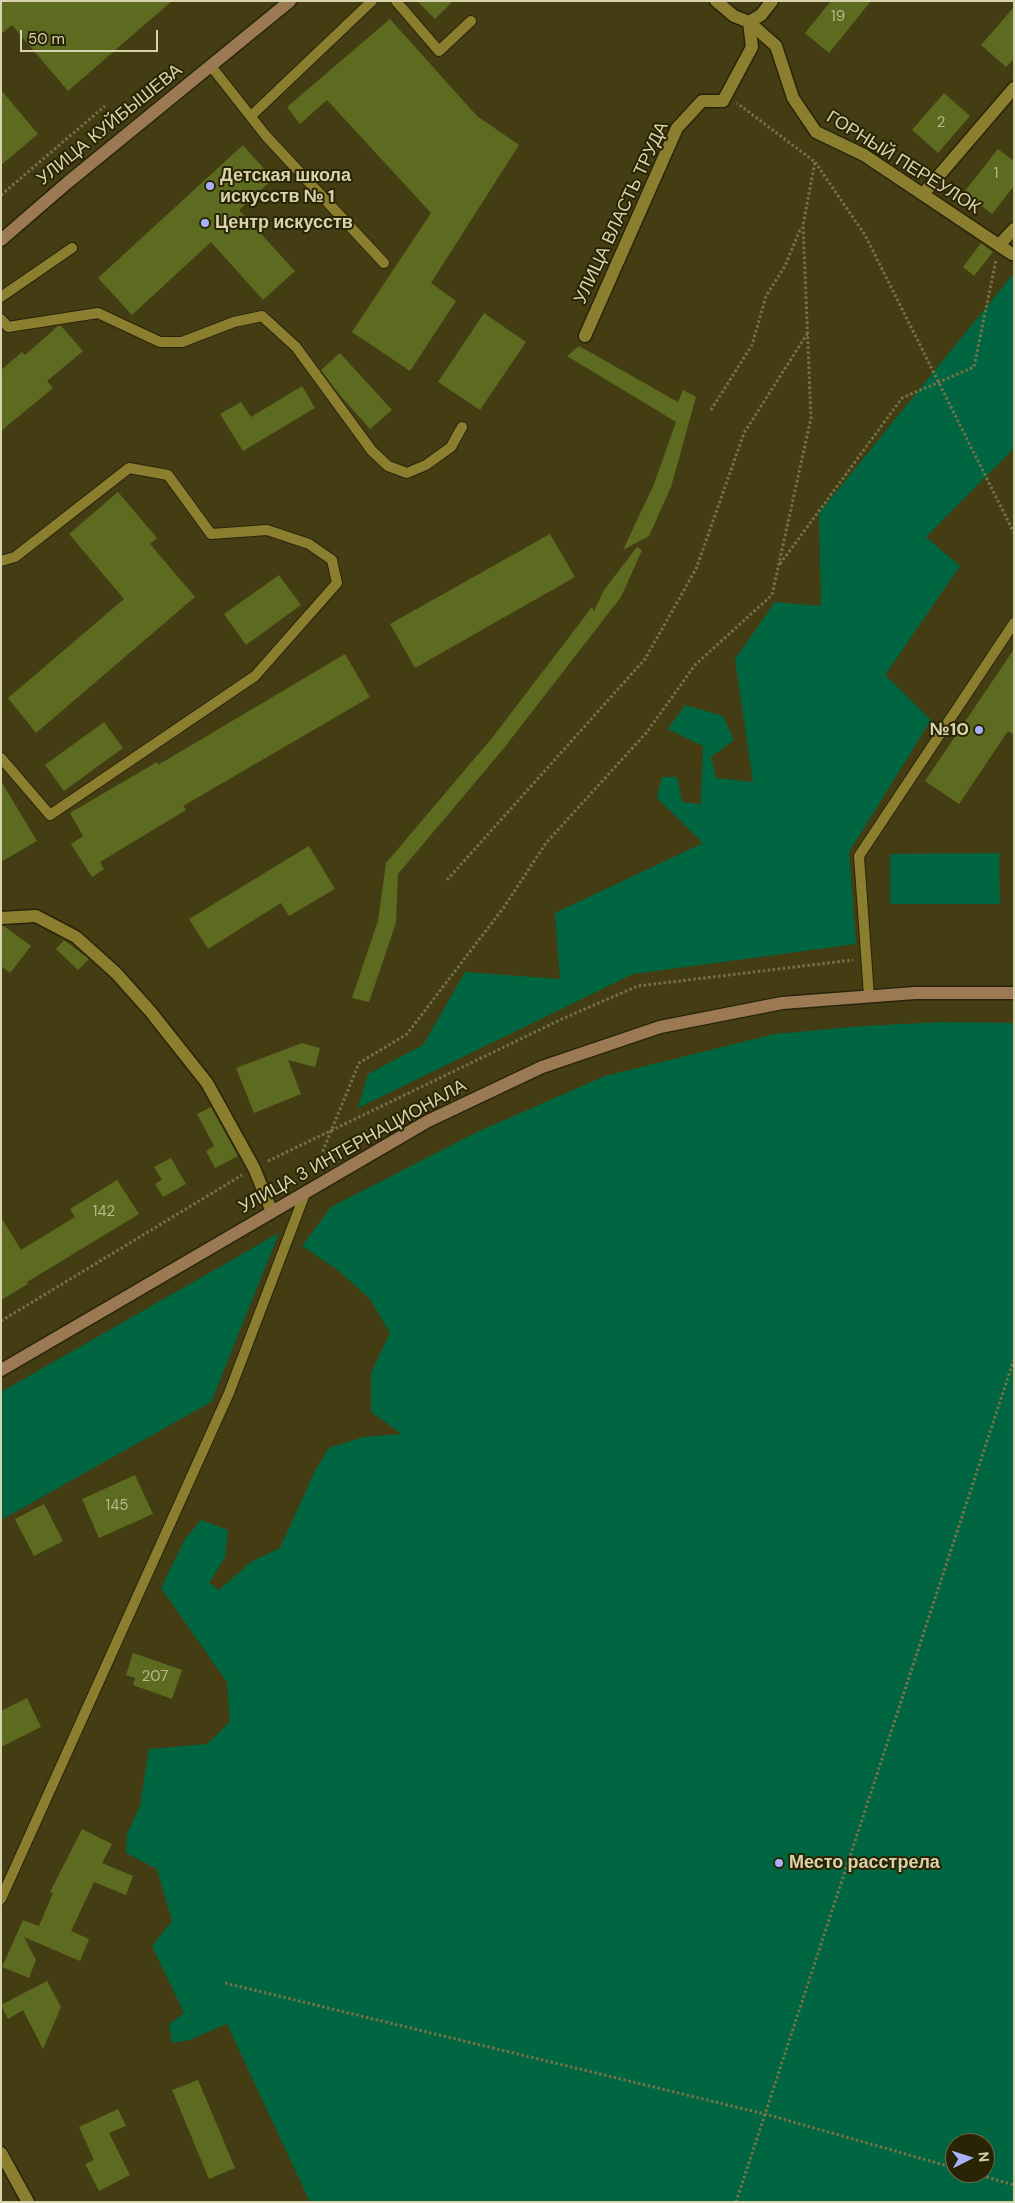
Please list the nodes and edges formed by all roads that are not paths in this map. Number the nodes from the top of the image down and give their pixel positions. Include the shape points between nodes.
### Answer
1 (290, 1) edge
2 (372, 1) edge
3 (396, 1) edge
4 (716, 1) edge
5 (772, 1) edge
6 (470, 21) dead end
7 (749, 22) junction
8 (211, 66) junction
9 (1014, 88) edge
10 (251, 116) junction
11 (923, 194) junction
12 (1014, 229) edge
13 (1, 240) edge
14 (999, 245) junction
15 (72, 248) dead end
16 (1012, 254) dead end
17 (384, 263) dead end
18 (1, 297) edge
19 (1, 320) edge
20 (585, 336) dead end
21 (462, 428) dead end
22 (1, 561) edge
23 (1014, 623) edge
24 (1, 758) edge
25 (1, 918) edge
26 (1014, 993) edge
27 (869, 996) junction
28 (306, 1191) junction
29 (272, 1212) junction
30 (1, 1370) edge
31 (1, 1899) edge
32 (1, 2153) edge
33 (28, 2202) edge

1 - 8 main road, УЛИЦА КУЙБЫШЕВА
2 - 10 lane
3 - 6 lane via 440,50
4 - 7 street, ГОРНЫЙ ПЕРЕУЛОК via 734,16
5 - 7 street via 761,15
7 - 11 street, ГОРНЫЙ ПЕРЕУЛОК via 776,46 793,98 816,132 864,155
7 - 20 street, УЛИЦА ВЛАСТЬ ТРУДА via 752,47 722,101 702,101 677,128
8 - 10 lane
8 - 13 main road, УЛИЦА КУЙБЫШЕВА
9 - 11 street
10 - 17 lane
11 - 14 street, ГОРНЫЙ ПЕРЕУЛОК
12 - 14 street
14 - 16 street, ГОРНЫЙ ПЕРЕУЛОК
15 - 18 lane
19 - 21 lane via 8,328 98,313 160,342 182,342 234,322 262,316 296,348 372,451 388,466 408,473 426,465 451,448
22 - 24 lane via 15,557 129,468 168,475 211,534 267,530 309,544 332,560 336,582 255,676 50,815
23 - 27 lane via 859,856
25 - 29 street via 36,916 76,937 116,973 207,1082 254,1168
26 - 27 main road, УЛИЦА 3 ИНТЕРНАЦИОНАЛА
27 - 28 main road, УЛИЦА 3 ИНТЕРНАЦИОНАЛА via 782,1003 660,1027 542,1067 428,1121
28 - 29 main road, УЛИЦА 3 ИНТЕРНАЦИОНАЛА
28 - 31 lane via 229,1393
29 - 30 main road, УЛИЦА 3 ИНТЕРНАЦИОНАЛА
32 - 33 street

